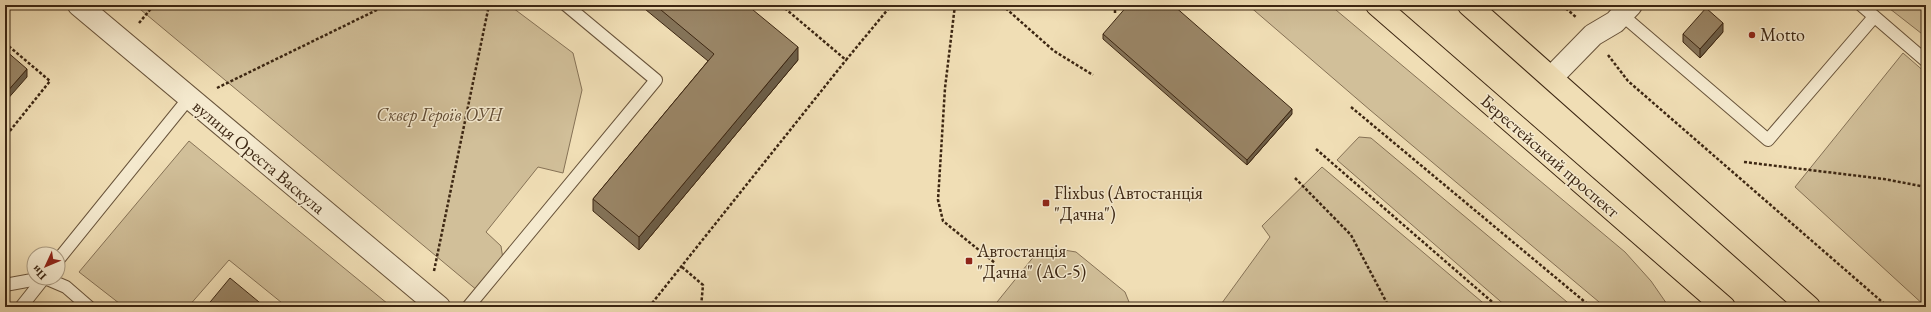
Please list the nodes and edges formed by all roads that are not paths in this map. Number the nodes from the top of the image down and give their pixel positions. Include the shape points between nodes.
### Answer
1 (80, 5) edge
2 (566, 5) edge
3 (1377, 5) edge
4 (1468, 5) edge
5 (1861, 5) edge
6 (1627, 10) edge
7 (1874, 17) junction
8 (1926, 61) edge
9 (1552, 77) junction
10 (189, 98) junction
11 (66, 250) edge
12 (26, 281) edge
13 (5, 285) edge
14 (38, 286) edge
15 (62, 286) edge
16 (21, 307) edge
17 (89, 307) edge
18 (439, 307) edge
19 (468, 307) edge
20 (1724, 307) edge
21 (1809, 307) edge

1 - 10 street, вулиця Ореста Васкула
2 - 19 lane via 656,80
3 - 20 highway, Берестейський проспект
4 - 9 highway
5 - 7 lane
6 - 7 lane via 1768,140
6 - 9 street via 1593,35
7 - 8 lane
9 - 21 highway
10 - 11 lane
10 - 18 street, вулиця Ореста Васкула
12 - 13 lane
14 - 16 lane
15 - 17 lane

